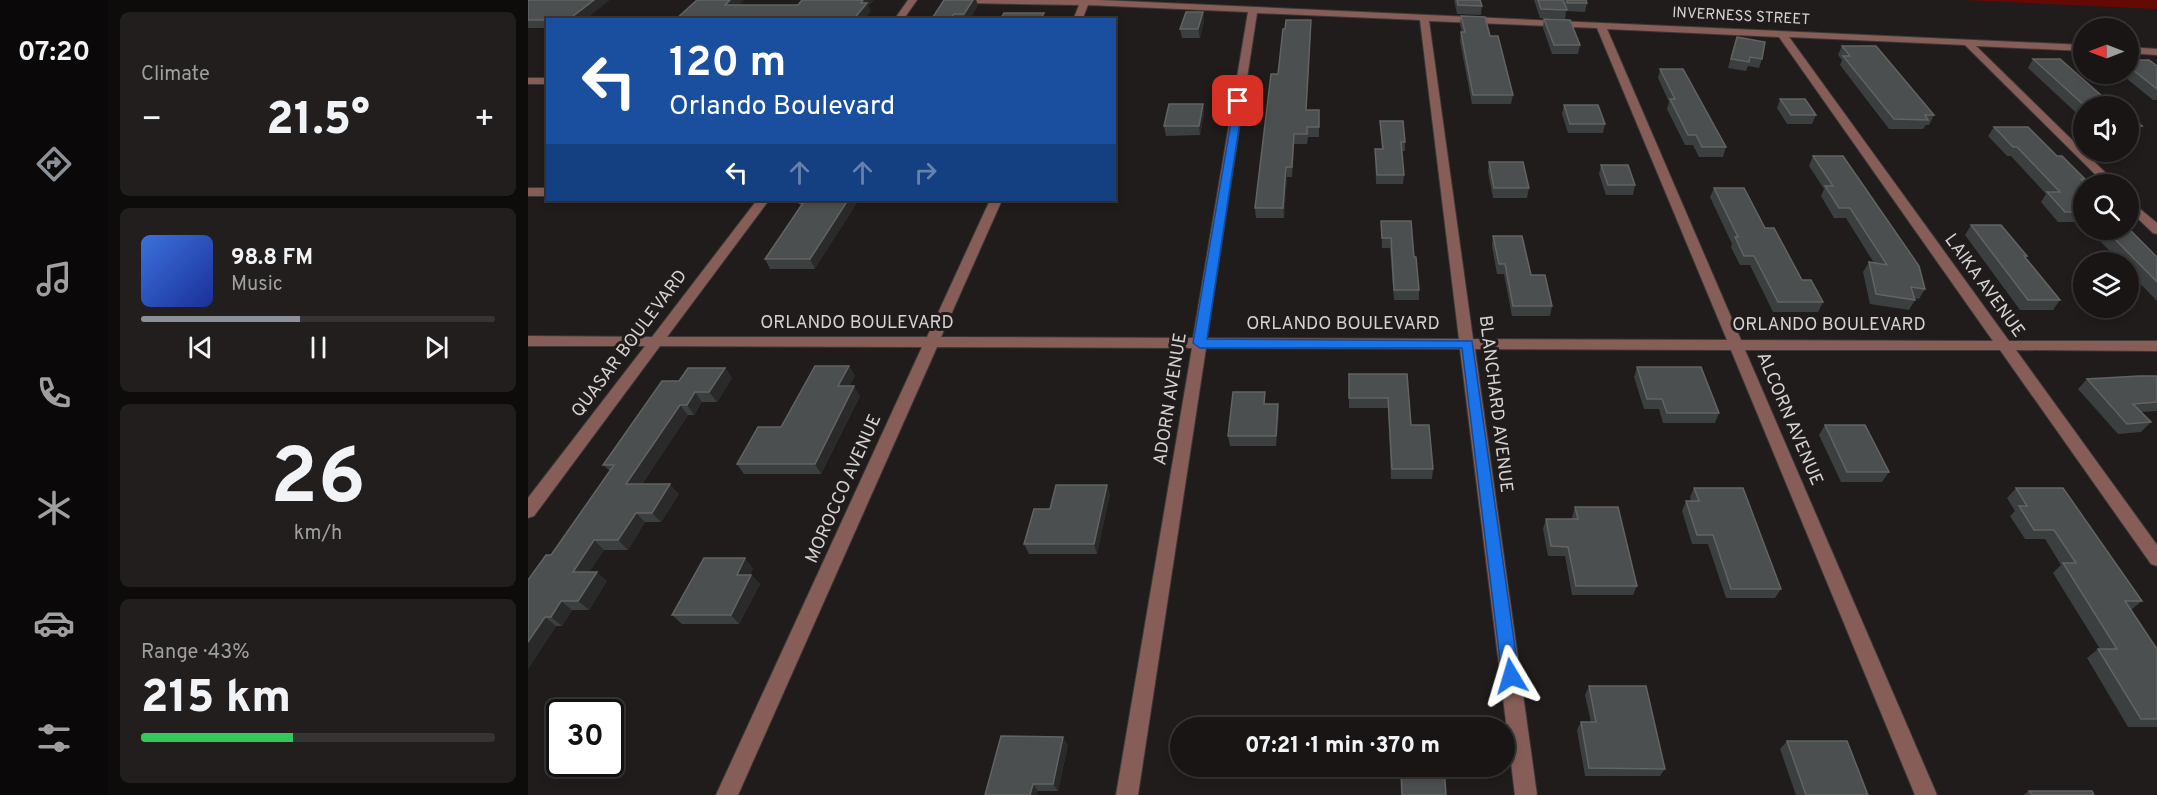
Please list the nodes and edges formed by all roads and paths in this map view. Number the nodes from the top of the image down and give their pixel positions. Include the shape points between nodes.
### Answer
1 (913, 0) edge
2 (965, 0) edge
3 (1085, 2) junction
4 (1253, 10) junction
5 (900, 18) edge
6 (1078, 18) edge
7 (1424, 18) junction
8 (1600, 26) junction
9 (1782, 34) junction
10 (1968, 43) junction
11 (2073, 48) edge
12 (2139, 51) edge
13 (2157, 52) edge
14 (528, 81) edge
15 (546, 81) edge
16 (2101, 174) edge
17 (528, 192) edge
18 (546, 192) edge
19 (762, 201) edge
20 (996, 201) edge
21 (2139, 213) edge
22 (2157, 230) edge
23 (528, 341) edge
24 (656, 342) junction
25 (932, 342) junction
26 (1200, 343) junction
27 (1468, 344) junction
28 (1736, 345) junction
29 (2005, 345) junction
30 (2157, 346) edge
31 (528, 511) edge
32 (2157, 559) edge
33 (727, 795) edge
34 (1127, 795) edge
35 (1526, 795) edge
36 (1926, 795) edge

1 - 5 street
2 - 3 street, INVERNESS STREET
3 - 4 street, INVERNESS STREET
3 - 6 street
4 - 7 street, INVERNESS STREET
4 - 26 street, ADORN AVENUE
7 - 8 street, INVERNESS STREET
7 - 27 street, BLANCHARD AVENUE
8 - 9 street, INVERNESS STREET
8 - 28 street, ALCORN AVENUE
9 - 10 street, INVERNESS STREET
9 - 29 street, LAIKA AVENUE
10 - 11 street, INVERNESS STREET
10 - 16 street
12 - 13 street
14 - 15 street
17 - 18 street
19 - 24 street, QUASAR BOULEVARD
20 - 25 street, MOROCCO AVENUE
21 - 22 street
23 - 24 street, ORLANDO BOULEVARD
24 - 25 street, ORLANDO BOULEVARD
24 - 31 street, QUASAR BOULEVARD
25 - 26 street, ORLANDO BOULEVARD
25 - 33 street, MOROCCO AVENUE
26 - 27 street, ORLANDO BOULEVARD
26 - 34 street, ADORN AVENUE
27 - 28 street, ORLANDO BOULEVARD
27 - 35 street, BLANCHARD AVENUE
28 - 29 street, ORLANDO BOULEVARD
28 - 36 street, ALCORN AVENUE
29 - 30 street, ORLANDO BOULEVARD
29 - 32 street, LAIKA AVENUE

